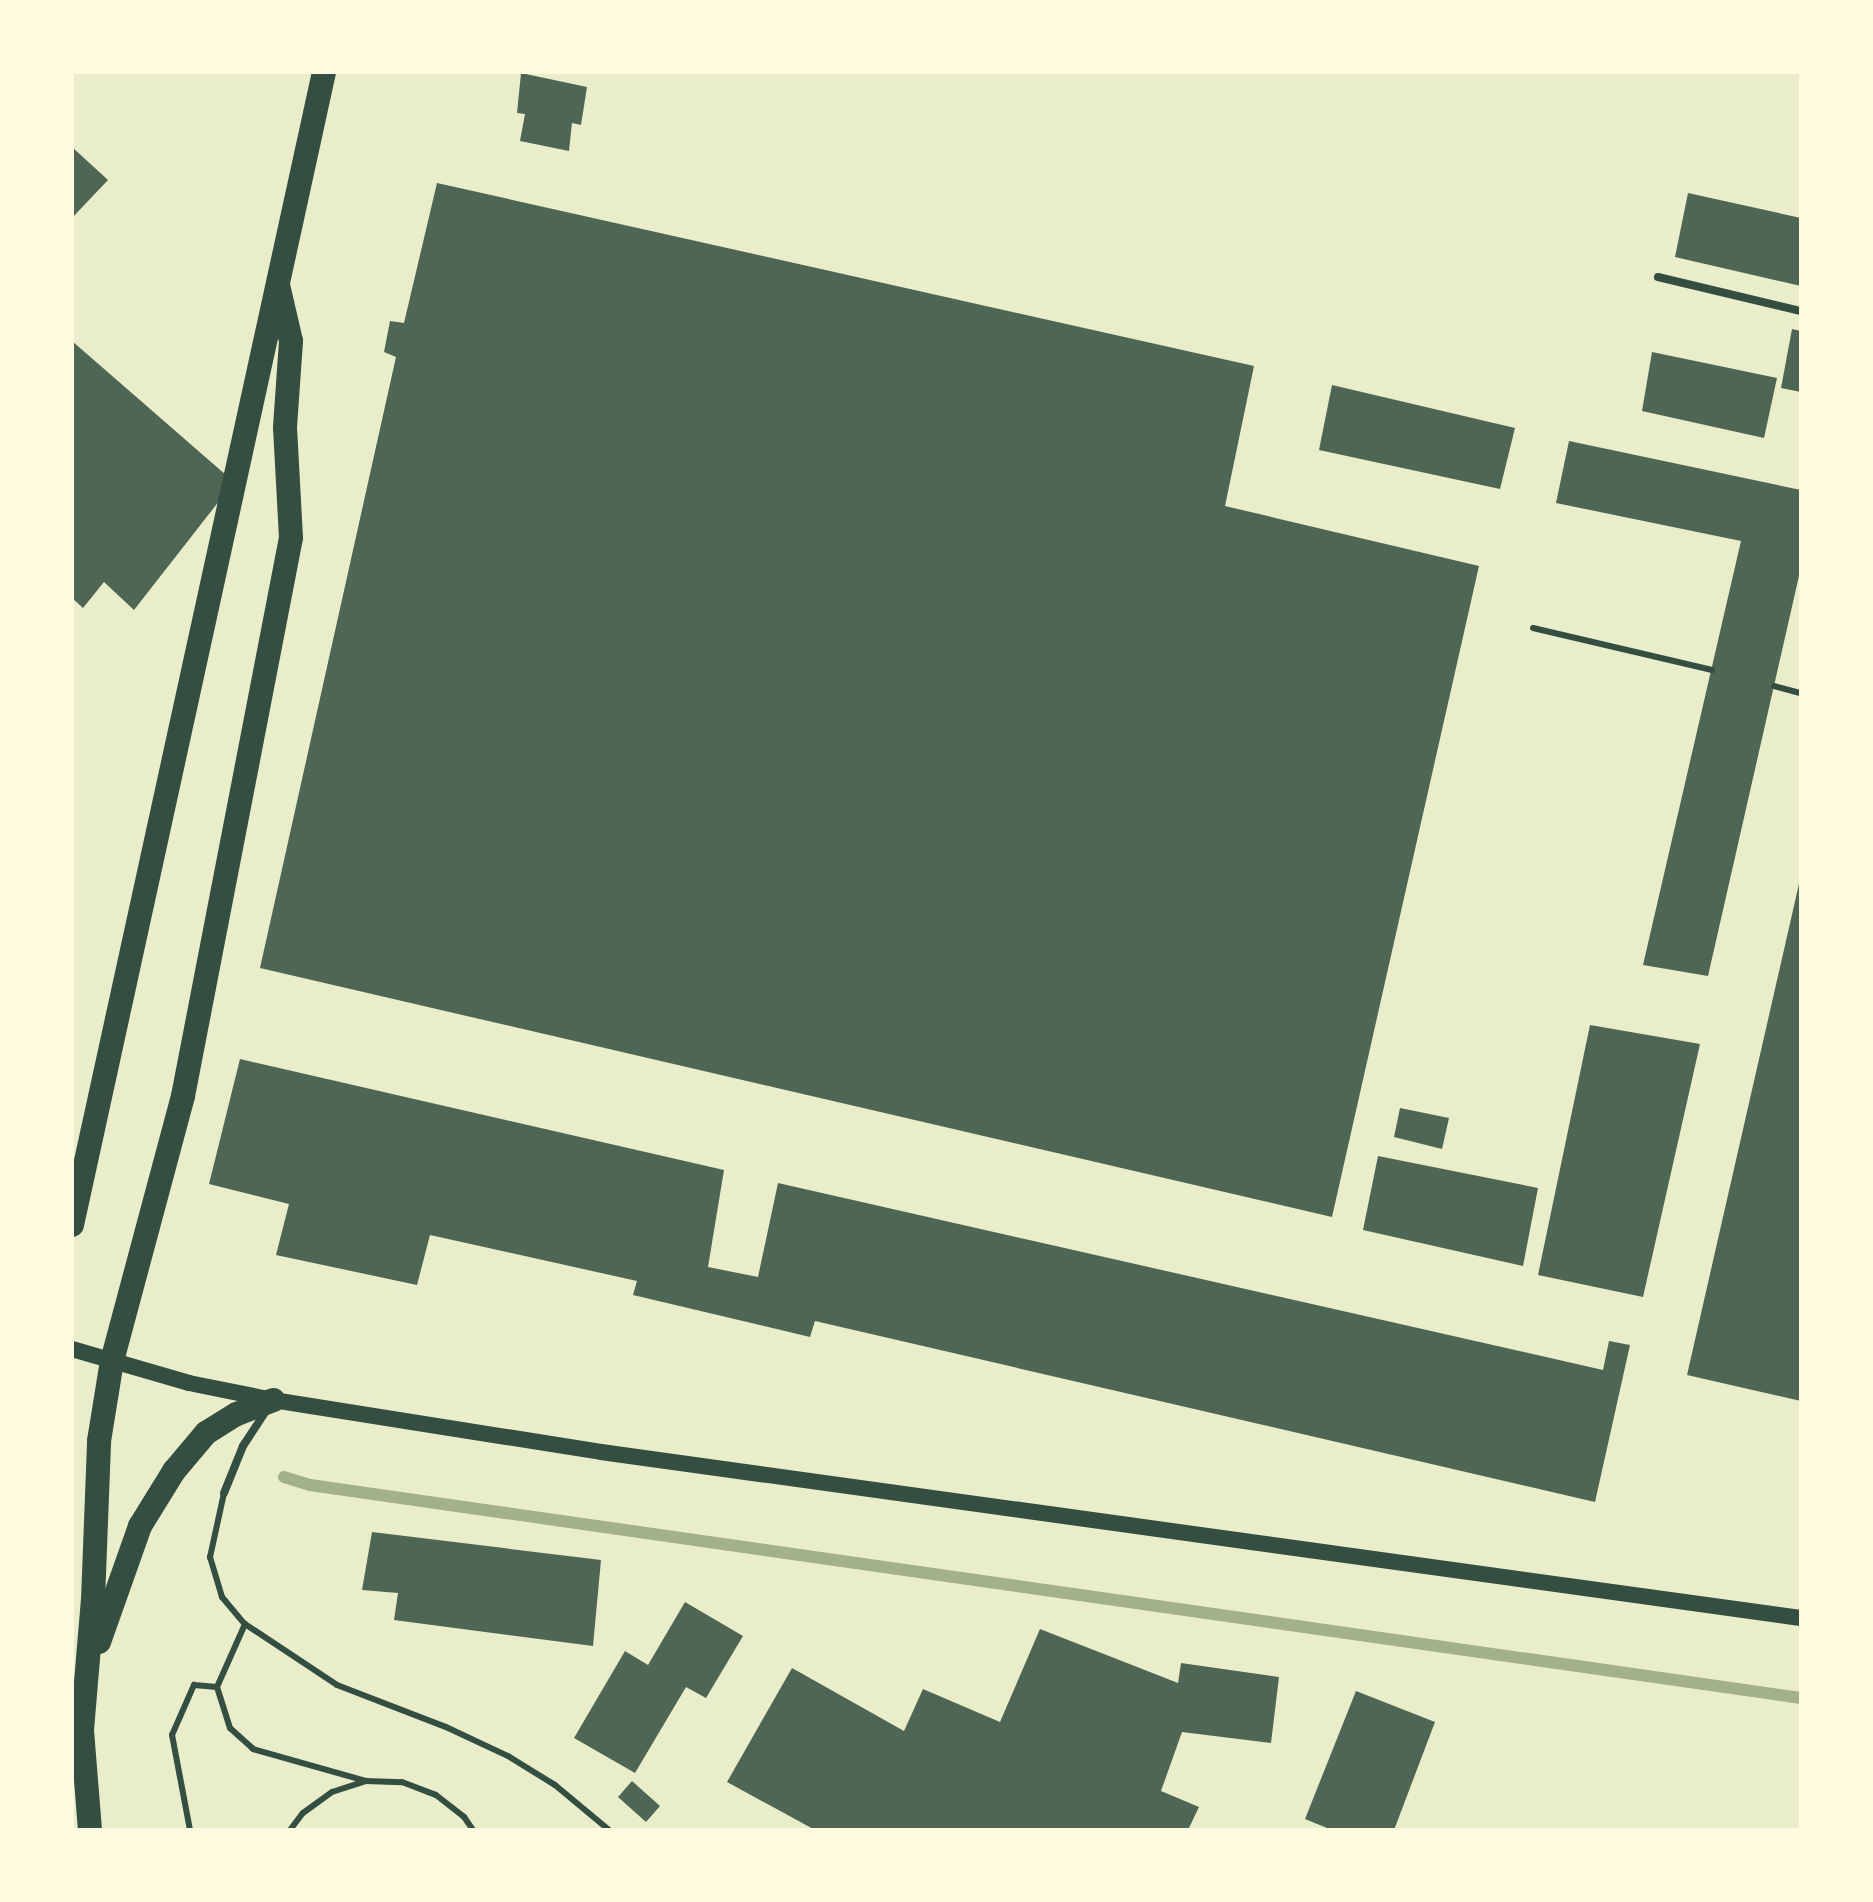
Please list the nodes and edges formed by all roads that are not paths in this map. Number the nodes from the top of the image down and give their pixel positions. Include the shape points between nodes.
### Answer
1 (324, 72) edge
2 (1658, 277) dead end
3 (278, 285) junction
4 (1801, 311) edge
5 (1533, 628) dead end
6 (1712, 670) dead end
7 (1774, 686) dead end
8 (1801, 693) edge
9 (72, 1225) edge
10 (72, 1349) edge
11 (112, 1361) junction
12 (273, 1400) junction
13 (224, 1493) joint
14 (1801, 1618) edge
15 (245, 1624) junction
16 (86, 1678) junction
17 (217, 1687) junction
18 (366, 1781) junction
19 (90, 1830) edge
20 (190, 1830) edge
21 (290, 1830) edge
22 (473, 1830) edge
23 (609, 1830) edge

1 - 3 highway
2 - 4 street
3 - 9 highway
3 - 11 highway via 291,341 285,427 291,538 183,1096
5 - 6 lane
7 - 8 lane
10 - 11 main road
11 - 12 main road
11 - 16 highway via 99,1441
12 - 13 street via 243,1446
12 - 14 main road via 601,1452
12 - 16 highway via 206,1433 156,1497 128,1556
13 - 15 lane via 210,1557 222,1597
15 - 17 lane
15 - 23 lane via 337,1685 508,1756 555,1785
16 - 19 highway via 82,1759
17 - 18 lane via 230,1728 253,1749
17 - 20 lane via 194,1685 172,1735
18 - 21 lane via 332,1792
18 - 22 lane via 402,1782 436,1795

